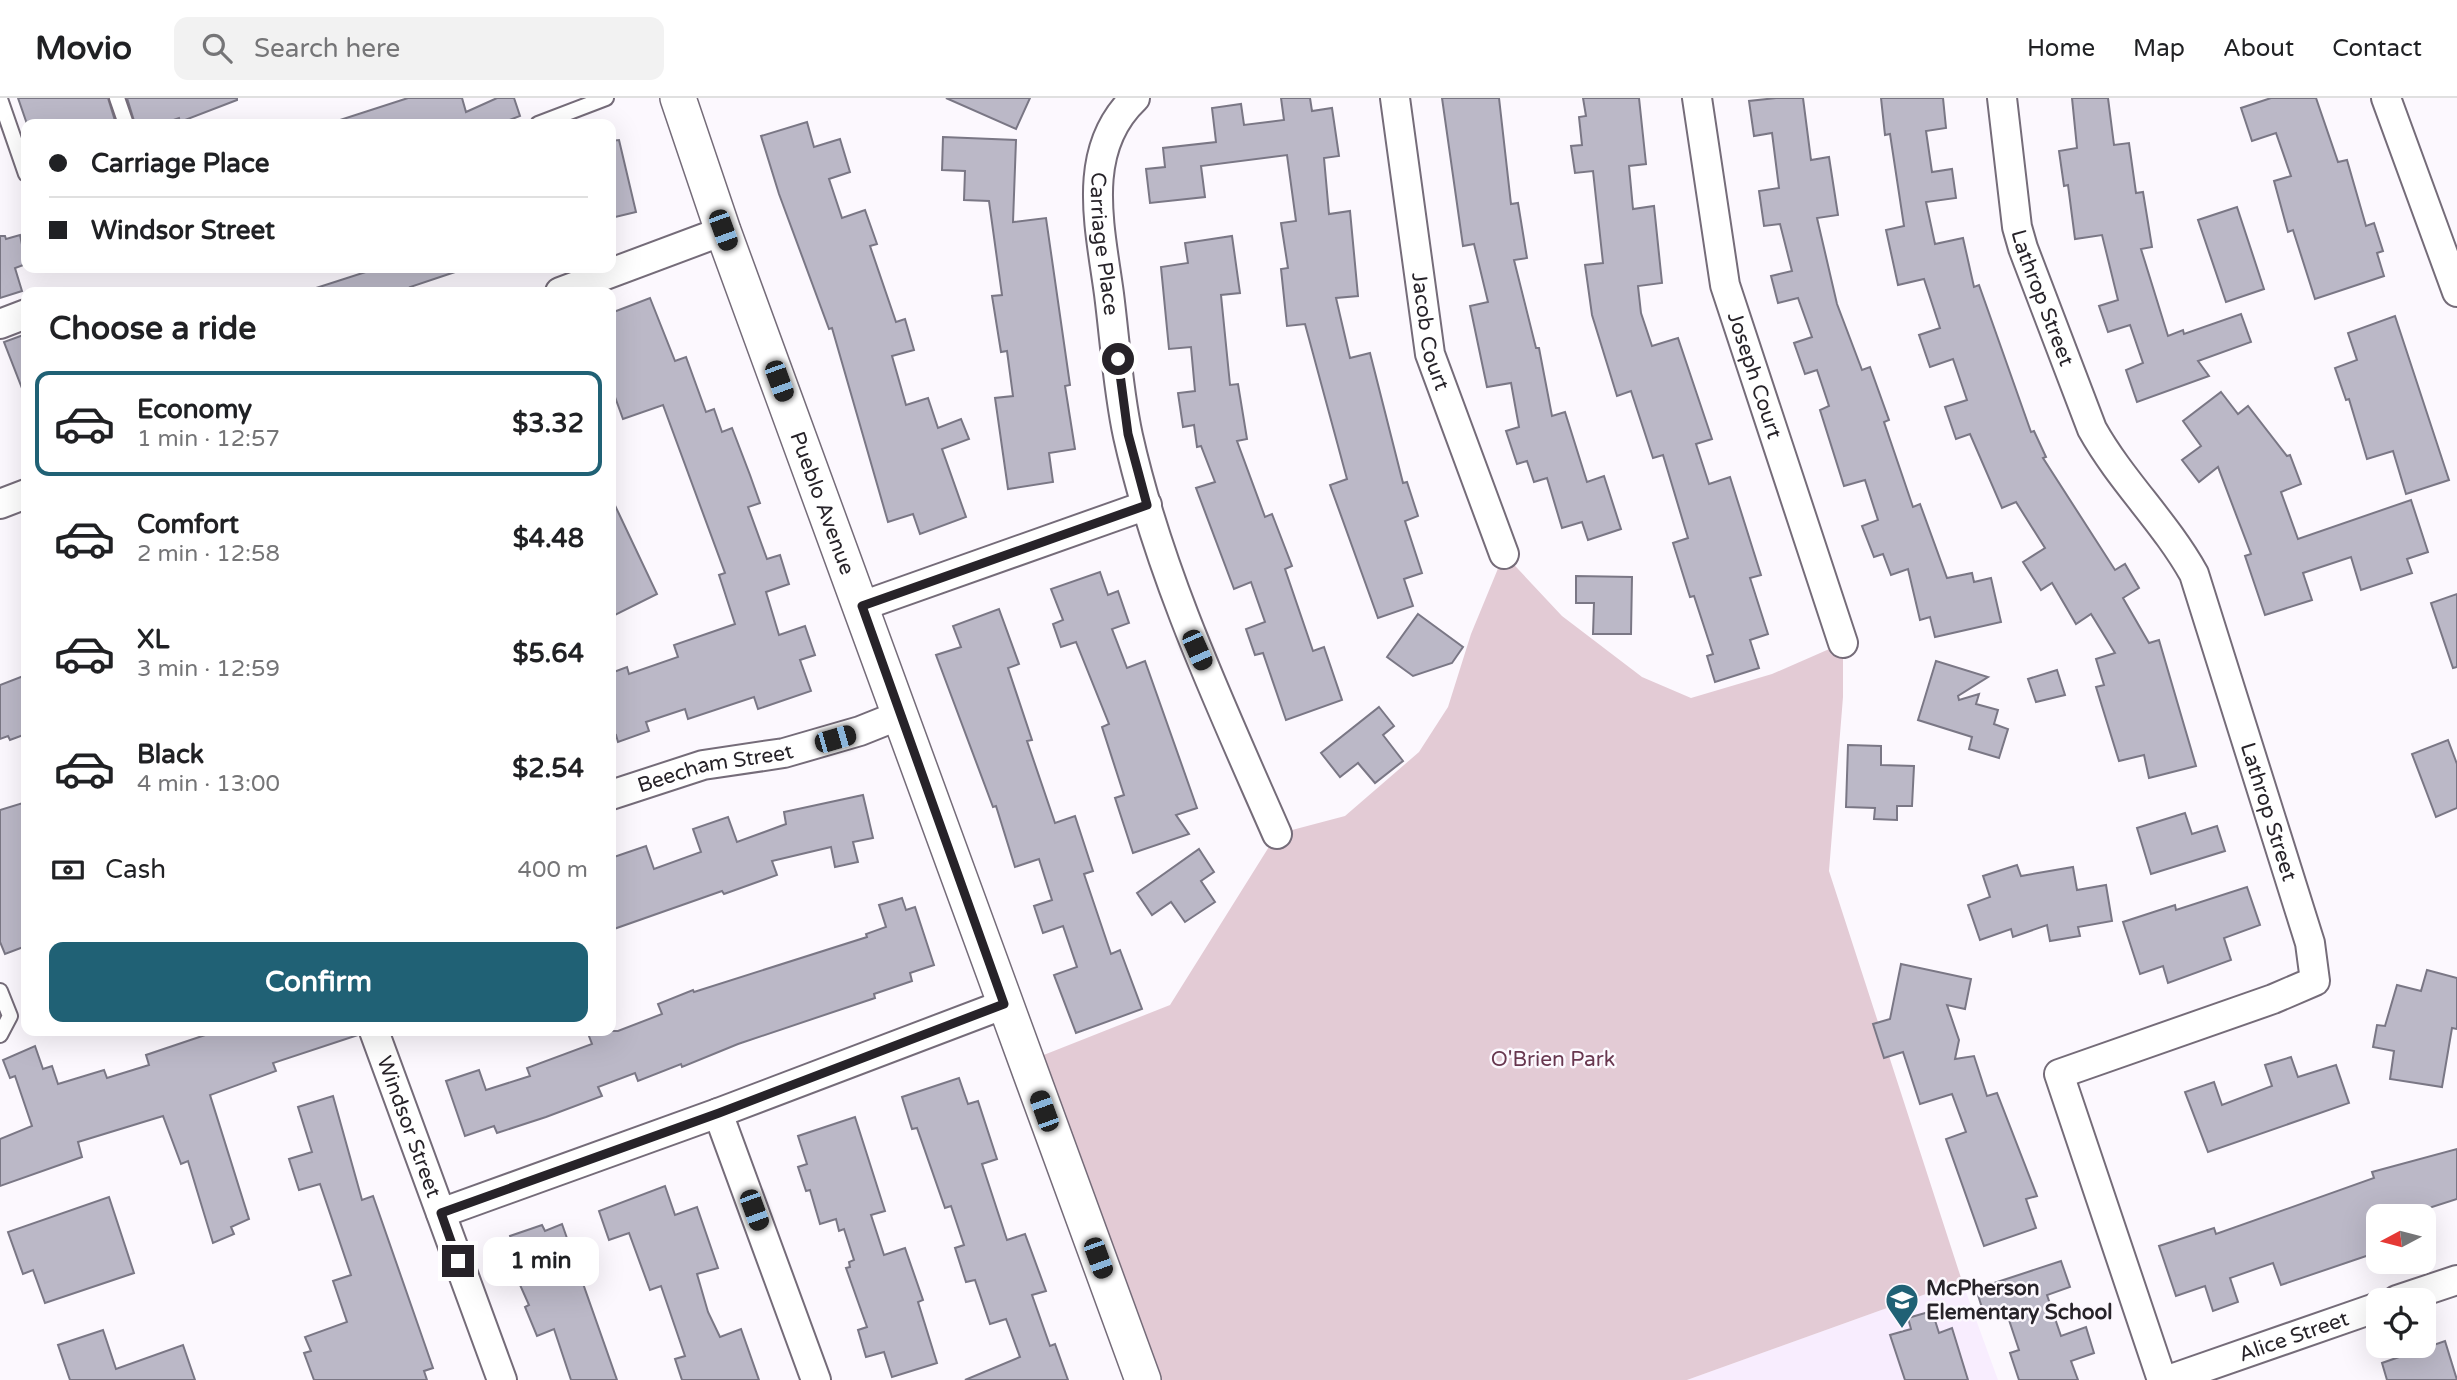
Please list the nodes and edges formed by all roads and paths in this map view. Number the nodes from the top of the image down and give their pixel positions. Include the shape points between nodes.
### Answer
1 (117, 98) edge
2 (606, 98) edge
3 (678, 98) edge
4 (1135, 98) edge
5 (1395, 98) edge
6 (1697, 98) edge
7 (2002, 98) edge
8 (2386, 98) edge
9 (0, 99) edge
10 (124, 119) edge
11 (551, 119) edge
12 (21, 160) edge
13 (723, 230) junction
14 (616, 271) edge
15 (610, 273) edge
16 (573, 287) edge
17 (2457, 292) edge
18 (21, 316) edge
19 (0, 324) edge
20 (21, 496) edge
21 (0, 504) edge
22 (1147, 505) junction
23 (1504, 554) dead end
24 (862, 606) junction
25 (1843, 643) dead end
26 (900, 715) junction
27 (616, 793) edge
28 (1277, 834) dead end
29 (0, 991) edge
30 (1004, 1004) junction
31 (0, 1035) edge
32 (376, 1036) edge
33 (719, 1113) junction
34 (441, 1213) junction
35 (2457, 1279) edge
36 (2431, 1288) edge
37 (2366, 1311) edge
38 (502, 1380) edge
39 (816, 1380) edge
40 (1143, 1380) edge
41 (2162, 1380) edge
42 (2168, 1380) edge

1 - 10 lane
2 - 11 lane
3 - 13 street, Pueblo Avenue
4 - 22 street, Carriage Place via 1107,134 1098,171 1098,209 1128,434
5 - 23 street, Jacob Court via 1430,354
6 - 25 street, Joseph Court via 1725,285
7 - 41 street, Lathrop Street via 2023,248 2092,429 2193,574 2310,943 2315,981 2059,1074
8 - 17 street
9 - 12 lane
13 - 14 street
13 - 24 street, Pueblo Avenue
15 - 16 street
18 - 19 street
20 - 21 street
22 - 24 street
22 - 28 street, Carriage Place via 1197,650
24 - 26 street, Pueblo Avenue
26 - 27 street, Beecham Street via 784,753 703,765
26 - 30 street, Pueblo Avenue
29 - 31 lane via 10,1016
30 - 33 street
30 - 40 street, Pueblo Avenue
32 - 34 street, Windsor Street
33 - 34 street
33 - 39 street
34 - 38 street, Windsor Street
35 - 36 street
37 - 42 street, Alice Street

